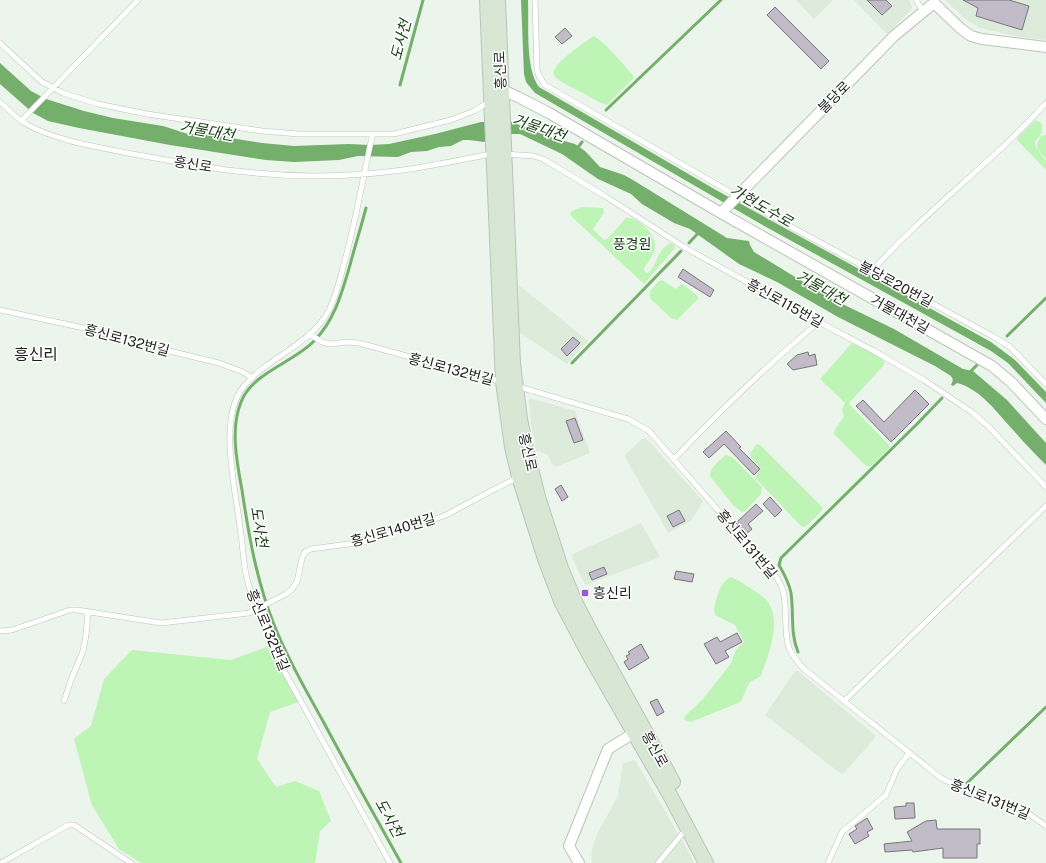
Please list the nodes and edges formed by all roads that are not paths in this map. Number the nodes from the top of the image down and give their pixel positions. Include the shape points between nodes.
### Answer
1 (138, 0) edge
2 (487, 0) edge
3 (498, 0) edge
4 (535, 0) edge
5 (916, 0) edge
6 (933, 2) edge
7 (923, 11) junction
8 (0, 43) edge
9 (1046, 47) edge
10 (53, 88) junction
11 (495, 99) junction
12 (0, 102) edge
13 (1046, 103) edge
14 (21, 121) junction
15 (372, 137) junction
16 (499, 152) junction
17 (364, 174) junction
18 (737, 196) junction
19 (721, 213) junction
20 (872, 271) junction
21 (0, 310) edge
22 (819, 322) junction
23 (311, 335) junction
24 (252, 378) junction
25 (509, 384) junction
26 (1046, 384) edge
27 (1046, 419) edge
28 (674, 459) junction
29 (526, 475) junction
30 (1046, 487) edge
31 (1046, 506) edge
32 (260, 607) junction
33 (88, 612) junction
34 (0, 631) edge
35 (844, 701) junction
36 (64, 702) dead end
37 (634, 733) junction
38 (909, 753) junction
39 (1046, 826) edge
40 (688, 828) junction
41 (1, 863) edge
42 (131, 863) edge
43 (390, 863) edge
44 (579, 863) edge
45 (658, 863) edge
46 (706, 863) edge
47 (717, 863) edge
48 (828, 863) edge

1 - 10 lane
2 - 11 main road, 흥신로
3 - 11 main road, 흥신로
4 - 18 lane, 불당로20번길 via 537,69 538,76 545,85
5 - 7 lane
6 - 7 street, 불당로
6 - 9 street, 불당로 via 971,36
7 - 18 street, 불당로 via 894,36
8 - 10 lane via 33,74
10 - 14 lane
10 - 15 lane via 74,97 147,114 281,134
11 - 15 lane via 451,120
11 - 16 main road, 흥신로
11 - 19 street via 518,97
12 - 14 lane, 흥신로
13 - 20 lane via 1017,134 895,246
14 - 17 lane, 흥신로 via 63,139 206,167 277,175
15 - 17 lane
16 - 17 lane, 흥신로 via 403,170
16 - 22 lane, 흥신로115번길 via 534,156 545,160 684,247
16 - 25 main road, 흥신로
17 - 23 lane via 348,250 334,300
18 - 19 street, 불당로
18 - 20 lane, 불당로20번길
19 - 27 street, 거물대천길 via 992,366
20 - 26 lane, 불당로20번길 via 1009,346
21 - 24 lane, 흥신로132번길 via 84,328 219,363
22 - 28 lane via 715,416
22 - 30 lane, 흥신로115번길 via 874,351 962,404 989,427
23 - 24 lane, 흥신로132번길
23 - 25 lane, 흥신로132번길 via 330,344 359,343
24 - 32 lane, 흥신로132번길 via 243,388 231,414 230,446 247,579
25 - 28 lane, 흥신로131번길 via 628,419 649,431
25 - 29 main road, 흥신로 via 512,447
28 - 35 lane, 흥신로131번길 via 776,577 785,599 787,640 790,649 795,658
29 - 32 lane, 흥신로140번길 via 435,519 405,525 364,542 310,549 302,558 297,582 292,589
29 - 37 main road, 흥신로 via 543,554 561,602
29 - 47 main road, 흥신로 via 538,496 561,568 575,602
31 - 35 lane
32 - 33 lane, 흥신로140번길 via 241,614 161,623
32 - 43 lane, 흥신로132번길 via 277,658
33 - 34 lane, 흥신로140번길 via 70,610 12,630
33 - 36 lane via 83,651
35 - 38 lane, 흥신로131번길
37 - 40 main road, 흥신로
37 - 44 street via 608,749 569,846
38 - 39 lane, 흥신로131번길 via 953,785 1025,811
38 - 48 lane via 897,769 886,795 842,832
40 - 45 lane
40 - 46 main road, 흥신로
41 - 42 lane via 68,825 74,825

